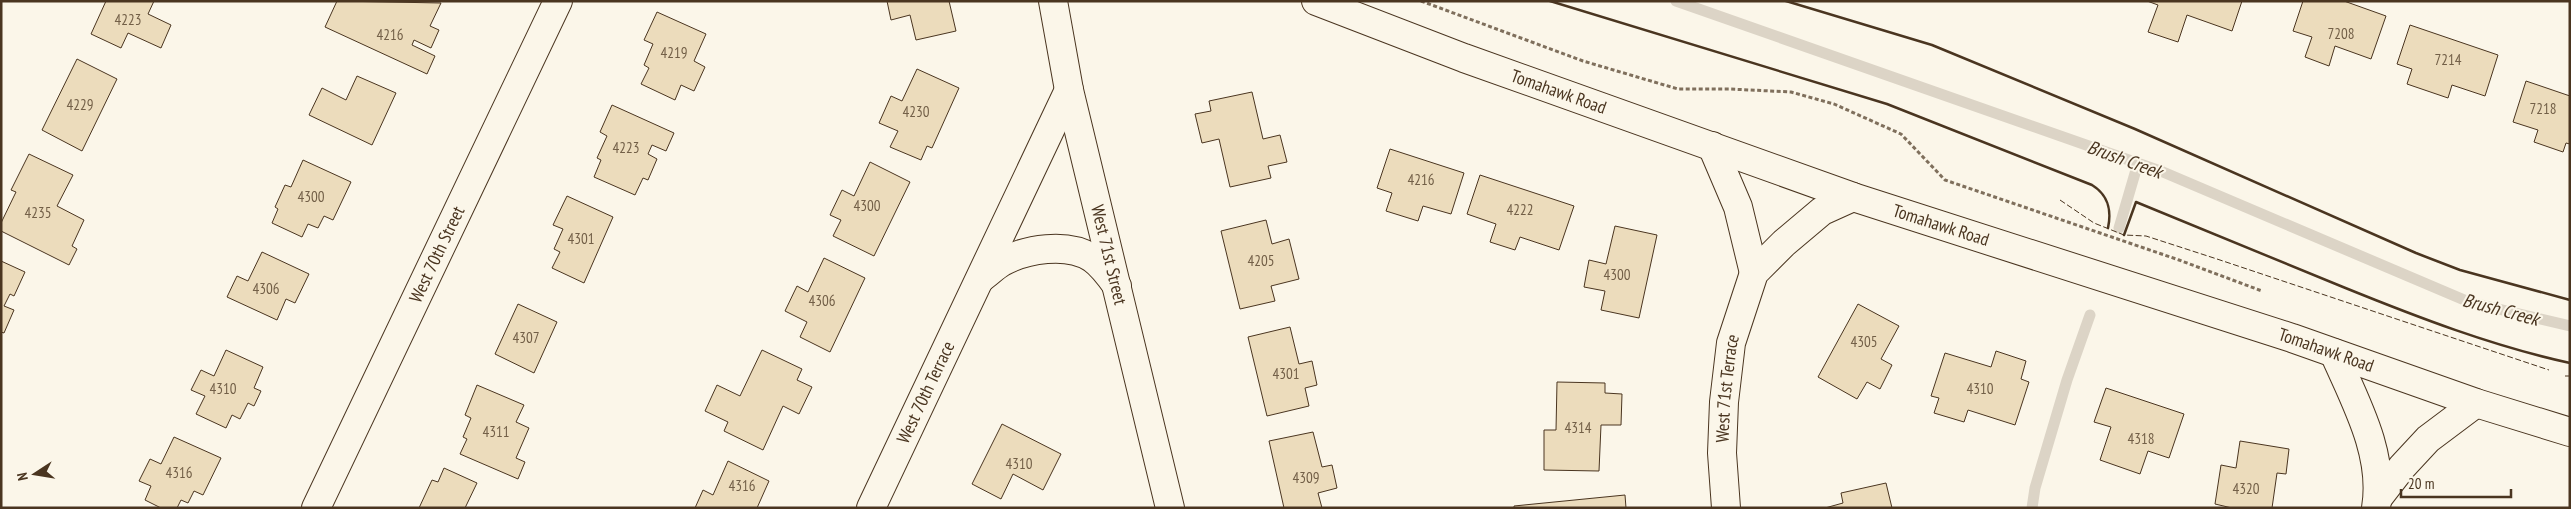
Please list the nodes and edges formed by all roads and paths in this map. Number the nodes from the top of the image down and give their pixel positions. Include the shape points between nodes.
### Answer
1 (558, 1) edge
2 (1053, 1) edge
3 (1316, 1) edge
4 (1421, 1) edge
5 (1069, 90) junction
6 (1712, 146) junction
7 (1853, 197) junction
8 (1754, 273) junction
9 (981, 278) junction
10 (1117, 286) junction
11 (2271, 294) dead end
12 (2334, 353) junction
13 (2476, 403) junction
14 (2570, 432) edge
15 (2377, 503) edge
16 (316, 508) edge
17 (871, 508) edge
18 (1170, 508) edge
19 (1726, 508) edge

1 - 16 street, West 70th Street
2 - 5 street, West 71st Street
3 - 6 street, Tomahawk Road via 1464,58
4 - 11 path via 1583,61 1678,89 1791,92 1834,104 1901,134 1945,180
5 - 9 street, West 70th Terrace
5 - 10 street, West 71st Street
6 - 7 street, Tomahawk Road
6 - 8 street via 1738,206
7 - 8 street, West 71st Terrace via 1822,211
7 - 12 street, Tomahawk Road
8 - 19 street, West 71st Terrace via 1731,343 1722,453
9 - 10 street, West 70th Terrace via 1002,262 1027,252 1068,250 1092,258
9 - 17 street, West 70th Terrace
10 - 18 street, West 71st Street
12 - 13 street, Tomahawk Road
12 - 15 street via 2365,424 2374,457
13 - 14 street, Tomahawk Road
13 - 15 street via 2428,439 2402,467

